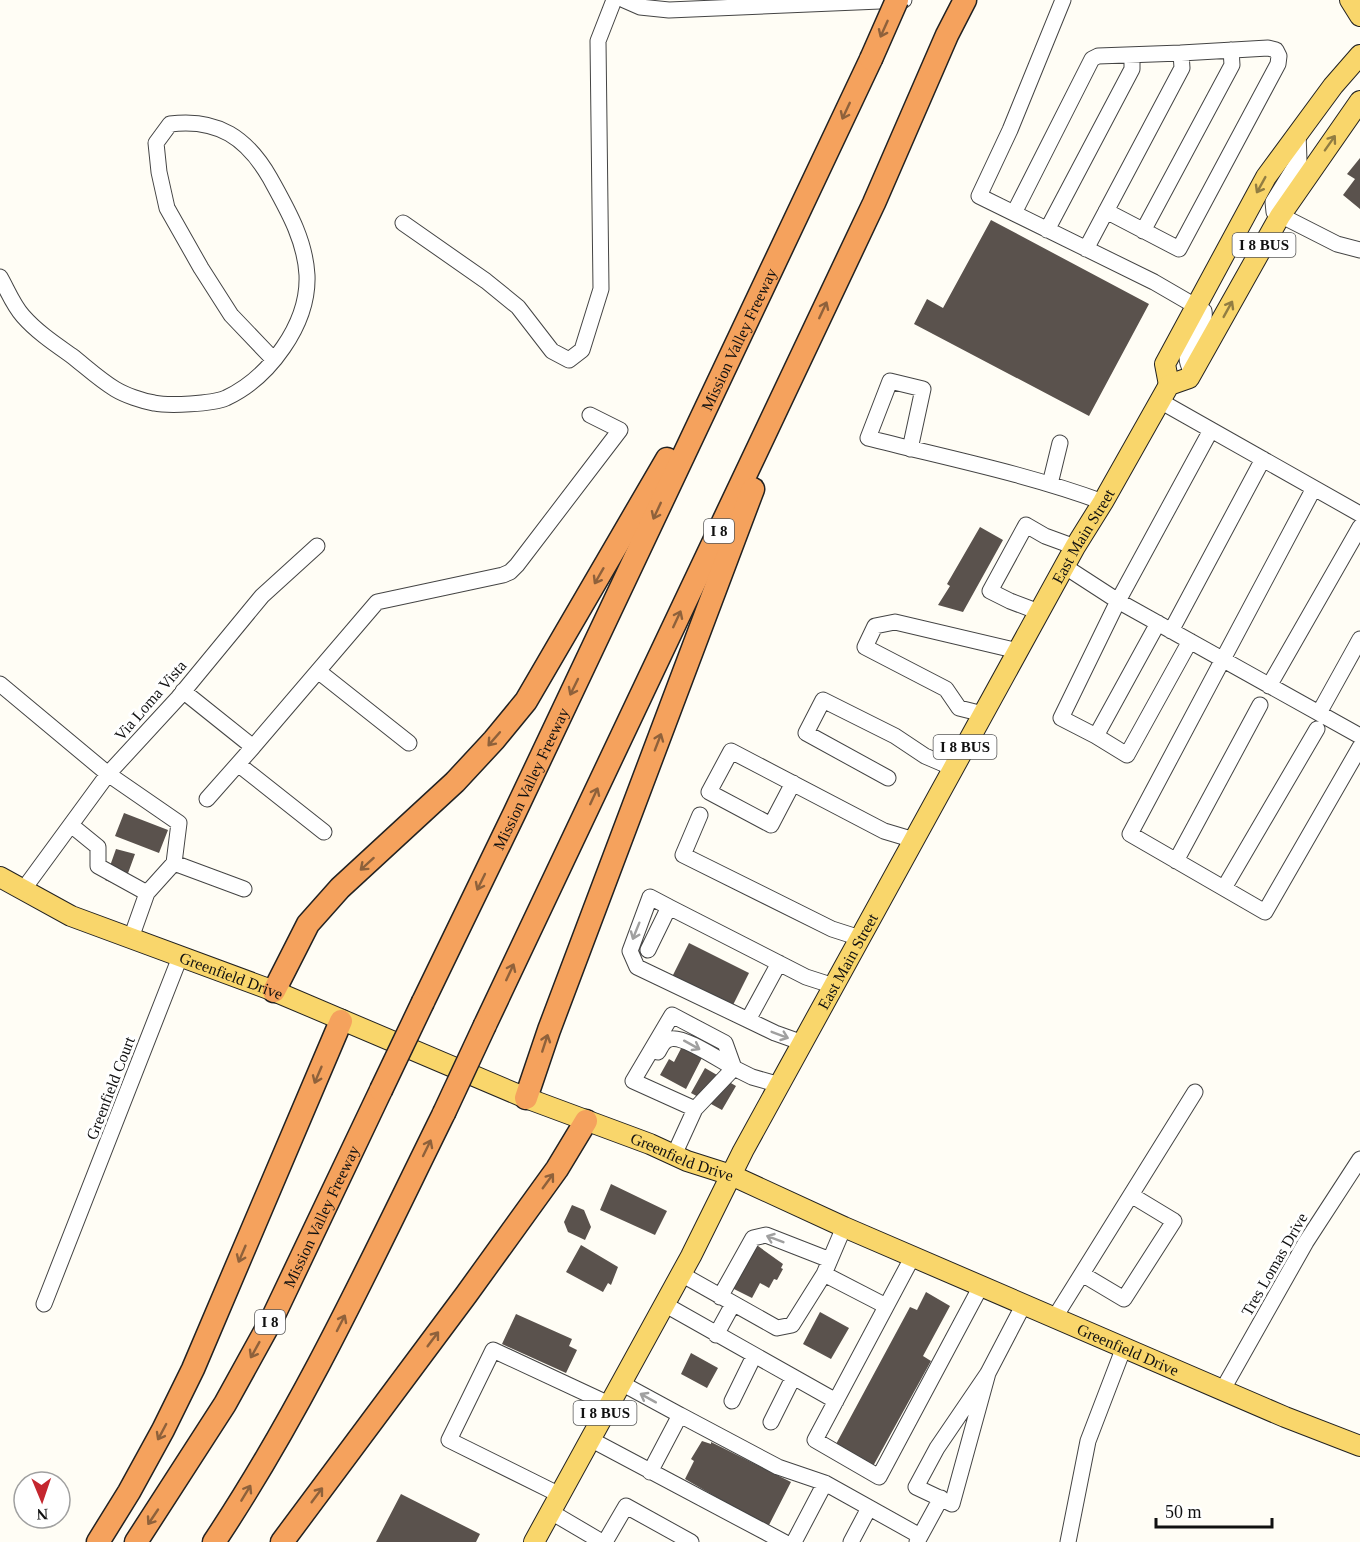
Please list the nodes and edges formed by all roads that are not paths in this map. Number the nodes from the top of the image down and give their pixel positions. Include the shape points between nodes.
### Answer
1 (614, 0) edge
2 (624, 0) edge
3 (897, 0) edge
4 (908, 0) edge
5 (965, 0) edge
6 (1063, 0) edge
7 (1350, 0) edge
8 (1360, 16) edge
9 (1232, 50) junction
10 (1181, 53) junction
11 (1132, 55) junction
12 (1360, 55) edge
13 (1360, 102) edge
14 (1298, 133) junction
15 (1106, 211) junction
16 (1014, 213) junction
17 (1280, 216) junction
18 (403, 223) dead end
19 (1047, 230) junction
20 (1143, 231) junction
21 (1086, 249) junction
22 (1360, 250) edge
23 (0, 276) edge
24 (762, 287) junction
25 (1196, 306) junction
26 (804, 351) junction
27 (273, 358) junction
28 (1192, 373) junction
29 (1164, 393) junction
30 (590, 415) dead end
31 (1211, 430) junction
32 (1060, 443) dead end
33 (910, 449) junction
34 (1263, 459) junction
35 (1050, 484) junction
36 (1314, 488) junction
37 (1103, 502) junction
38 (1360, 514) edge
39 (1360, 527) edge
40 (317, 546) dead end
41 (1075, 547) junction
42 (1064, 566) junction
43 (1118, 601) junction
44 (1039, 612) junction
45 (1164, 627) junction
46 (1360, 639) edge
47 (1190, 641) junction
48 (1018, 651) junction
49 (1223, 660) junction
50 (318, 671) junction
51 (0, 684) edge
52 (1269, 686) junction
53 (183, 691) junction
54 (1260, 705) dead end
55 (983, 714) junction
56 (1318, 721) junction
57 (1096, 736) junction
58 (1360, 736) edge
59 (409, 743) dead end
60 (253, 747) junction
61 (1360, 747) edge
62 (238, 764) junction
63 (954, 768) junction
64 (108, 774) junction
65 (888, 778) dead end
66 (793, 783) junction
67 (207, 799) dead end
68 (700, 815) dead end
69 (71, 825) junction
70 (324, 832) dead end
71 (914, 840) junction
72 (1176, 861) junction
73 (174, 863) junction
74 (0, 877) edge
75 (1224, 888) junction
76 (244, 889) dead end
77 (23, 890) junction
78 (147, 892) junction
79 (669, 907) junction
80 (131, 938) junction
81 (860, 938) junction
82 (648, 951) dead end
83 (180, 957) junction
84 (779, 963) junction
85 (834, 986) junction
86 (274, 991) junction
87 (748, 1020) junction
88 (341, 1021) junction
89 (803, 1043) junction
90 (734, 1068) junction
91 (640, 1084) junction
92 (780, 1085) junction
93 (1195, 1092) dead end
94 (526, 1098) junction
95 (695, 1109) junction
96 (586, 1121) junction
97 (674, 1155) junction
98 (1360, 1159) edge
99 (731, 1175) junction
100 (1131, 1195) junction
101 (844, 1227) junction
102 (913, 1256) junction
103 (827, 1267) junction
104 (681, 1274) junction
105 (1082, 1274) junction
106 (981, 1286) junction
107 (726, 1300) junction
108 (44, 1304) dead end
109 (664, 1304) junction
110 (1024, 1304) junction
111 (886, 1306) junction
112 (1055, 1317) junction
113 (716, 1335) junction
114 (1124, 1347) junction
115 (754, 1356) junction
116 (988, 1373) junction
117 (793, 1378) junction
118 (621, 1383) junction
119 (1222, 1389) junction
120 (732, 1401) dead end
121 (836, 1401) junction
122 (609, 1404) junction
123 (680, 1415) junction
124 (771, 1422) dead end
125 (590, 1439) junction
126 (1360, 1446) edge
127 (650, 1472) junction
128 (825, 1483) junction
129 (940, 1498) junction
130 (555, 1503) junction
131 (869, 1508) junction
132 (919, 1539) edge
133 (98, 1542) edge
134 (136, 1542) edge
135 (214, 1542) edge
136 (282, 1542) edge
137 (534, 1542) edge
138 (604, 1542) edge
139 (691, 1542) edge
140 (784, 1542) edge
141 (794, 1542) edge
142 (851, 1542) edge
143 (1068, 1542) edge

1 - 18 street via 598,41 601,289 582,350 569,360 552,351 518,307
2 - 4 street via 662,10
3 -> 24 highway, Mission Valley Freeway / I 8, bridge
26 -> 5 highway, I 8
6 - 16 street via 980,196
7 - 8 main road
9 - 10 street
9 - 20 street via 1232,65
9 - 20 street via 1275,50 1278,64 1179,249
10 - 11 street
10 - 15 street via 1182,68
11 - 16 street via 1092,59
11 - 19 street via 1132,69
12 - 14 main road, East Main Street / I 8 BUS
17 -> 13 main road, I 8 BUS
14 - 17 street via 1299,160 1273,202 1272,209
14 -> 25 main road, East Main Street / I 8 BUS via 1266,177
15 - 20 street
15 - 21 street
16 - 19 street
17 - 22 street via 1337,244
28 -> 17 main road, I 8 BUS
19 - 21 street
21 - 25 street
23 - 27 street via 21,315 43,334 117,391 154,404 225,399 254,380
24 -> 86 highway via 526,701 455,782 340,888 308,924
24 -> 134 highway, Mission Valley Freeway / I 8, bridge via 273,1317 225,1404
25 - 28 street via 1205,316 1188,355
25 - 29 main road, East Main Street / I 8 BUS via 1165,364
94 -> 26 highway
135 -> 26 highway, I 8, bridge via 291,1418 344,1317
27 - 27 street via 295,329 307,291 305,260 294,221 260,161 243,143 212,126 170,124 156,143 167,208 231,315
28 - 29 main road
29 - 31 street
29 - 37 main road, East Main Street / I 8 BUS
30 - 50 street via 620,430 518,565 503,575 377,602
31 - 34 street
31 - 43 street
32 - 35 street
33 - 33 street via 868,438 890,381 923,389
33 - 35 street
34 - 36 street
34 - 45 street
35 - 37 street
36 - 38 street
36 - 49 street
37 - 41 main road, East Main Street / I 8 BUS
39 - 52 street
40 - 53 street, Via Loma Vista via 262,596
41 - 42 main road, East Main Street / I 8 BUS
41 - 44 street via 1026,525 990,591
42 - 43 street
42 - 44 main road, East Main Street / I 8 BUS
43 - 45 street
43 - 57 street via 1061,718
44 - 48 main road, East Main Street / I 8 BUS
45 - 47 street
45 - 57 street
46 - 56 street
47 - 49 street
47 - 57 street via 1127,754
48 - 55 main road, East Main Street / I 8 BUS
48 - 55 street via 895,622 875,626 865,647 945,688 959,708
49 - 52 street
49 - 72 street via 1130,834
50 - 59 street
50 - 60 street
51 - 64 street
52 - 56 street
53 - 60 street
53 - 64 street, Via Loma Vista
54 - 72 street
55 - 63 main road, East Main Street / I 8 BUS
56 - 58 street
56 - 75 street
60 - 62 street
61 - 75 street via 1265,912
62 - 67 street
62 - 70 street
63 - 65 street via 823,700 806,733
63 - 71 main road, East Main Street / I 8 BUS
64 - 69 street, Via Loma Vista
64 - 73 street via 179,823
66 - 66 street via 730,750 709,792 771,825
66 - 71 street via 884,831
68 - 81 street via 683,855 832,929
69 - 77 street, Via Loma Vista
69 - 78 street via 98,847 98,866
71 - 81 main road, East Main Street / I 8 BUS
72 - 75 street
73 - 76 street
73 - 78 street
74 - 77 main road, Greenfield Drive
77 - 80 main road, Greenfield Drive via 71,916
78 - 80 street
79 - 82 street
79 - 84 street
79 -> 87 street via 650,897 630,951 637,967
80 - 83 main road, Greenfield Drive
81 - 85 main road, East Main Street / I 8 BUS
83 - 86 main road, Greenfield Drive
83 - 108 street, Greenfield Court
84 - 85 street
84 - 87 street
85 - 89 main road, East Main Street / I 8 BUS
86 - 88 main road, Greenfield Drive
87 -> 89 street
88 - 94 main road, Greenfield Drive
88 -> 133 highway via 193,1370 164,1430
89 - 92 main road, East Main Street / I 8 BUS
91 -> 90 street via 663,1042 671,1038
90 - 91 street via 725,1043 672,1015 633,1081
90 - 92 street
90 - 95 street
91 - 95 street
92 - 99 main road, East Main Street / I 8 BUS
93 - 100 street
94 - 96 main road, Greenfield Drive
95 - 97 street
96 - 97 main road, Greenfield Drive
136 -> 96 highway via 557,1169
97 - 99 main road, Greenfield Drive
98 - 119 street, Tres Lomas Drive via 1306,1242
99 - 101 main road, Greenfield Drive
99 - 104 main road, East Main Street / I 8 BUS
100 - 105 street
100 - 105 street via 1174,1221 1124,1299
101 - 102 main road, Greenfield Drive
101 - 103 street
102 - 106 main road, Greenfield Drive
102 - 111 street
103 - 107 street via 792,1324 785,1328 777,1328
103 -> 107 street via 766,1235 753,1238
103 - 111 street
104 - 107 street
104 - 109 main road, East Main Street / I 8 BUS
105 - 112 street
106 - 110 main road, Greenfield Drive
106 - 121 street via 879,1477 815,1440
107 - 113 street
109 - 113 street
109 - 118 main road, East Main Street / I 8 BUS
110 - 112 main road, Greenfield Drive
110 - 116 street
111 - 121 street
112 - 114 main road, Greenfield Drive
113 - 115 street
114 - 119 main road, Greenfield Drive
114 - 143 street via 1088,1442
115 - 117 street
115 - 120 street
116 - 129 street via 952,1504
116 - 129 street via 937,1448 916,1487
117 - 121 street
117 - 124 street
118 - 122 main road, East Main Street / I 8 BUS
123 -> 118 street
119 - 126 main road, Greenfield Drive
122 - 125 main road, East Main Street / I 8 BUS
122 - 130 street via 493,1350 449,1440
123 - 127 street
123 - 128 street via 778,1467
125 - 127 street
125 - 130 main road, East Main Street / I 8 BUS
127 - 140 street
128 - 131 street
128 - 141 street
129 - 132 street
130 - 137 main road, East Main Street / I 8 BUS
130 - 138 street
131 - 132 street
131 - 142 street
138 - 139 street via 626,1506

